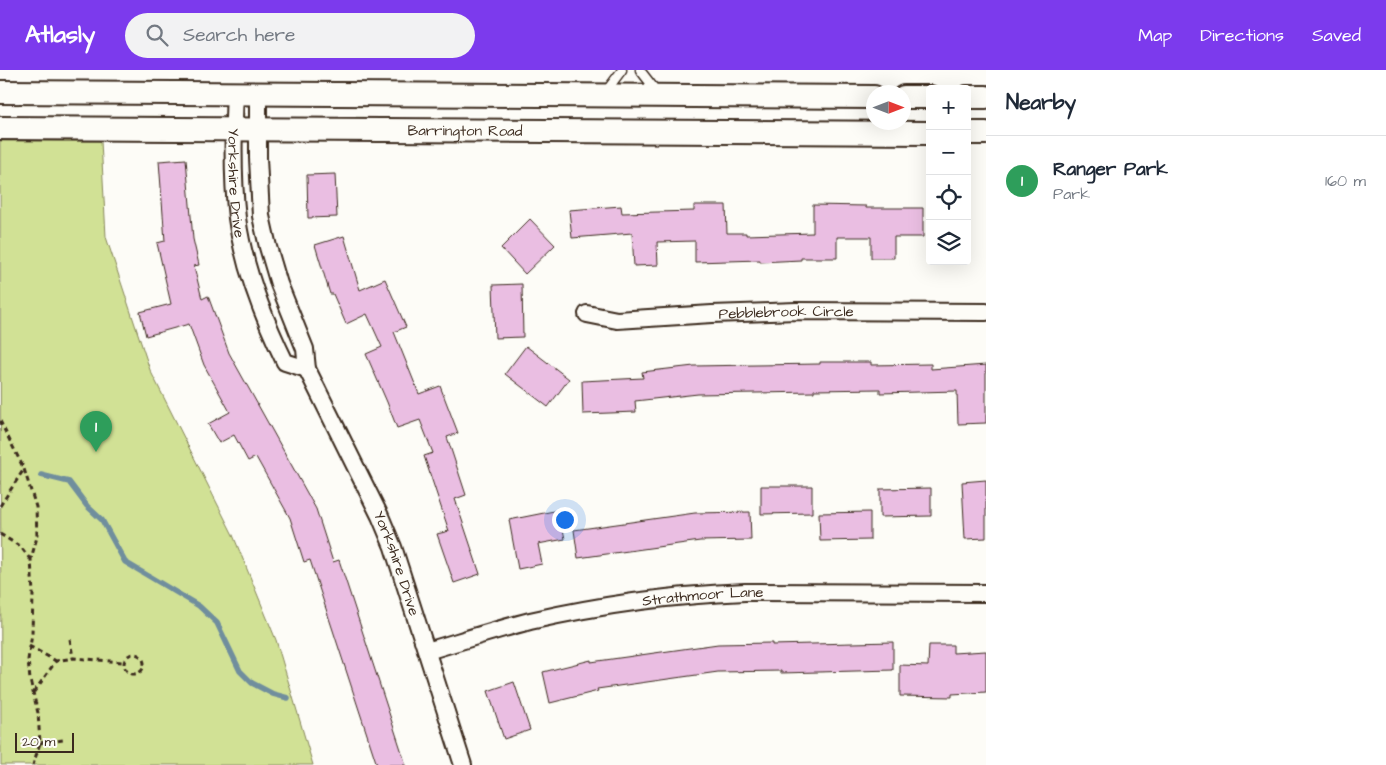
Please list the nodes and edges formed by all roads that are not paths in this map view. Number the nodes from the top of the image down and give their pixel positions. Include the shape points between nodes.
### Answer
1 (622, 70) edge
2 (640, 70) edge
3 (0, 92) edge
4 (236, 92) junction
5 (258, 92) junction
6 (602, 96) junction
7 (671, 96) junction
8 (866, 97) edge
9 (911, 97) edge
10 (926, 97) edge
11 (971, 97) edge
12 (986, 97) edge
13 (0, 128) edge
14 (234, 128) junction
15 (258, 130) junction
16 (926, 133) edge
17 (971, 133) edge
18 (986, 133) edge
19 (986, 312) edge
20 (587, 314) dead end
21 (307, 369) junction
22 (986, 593) edge
23 (427, 651) junction
24 (463, 765) edge

1 - 6 lane
2 - 7 lane via 654,88
3 - 4 main road
4 - 5 main road
4 - 14 street, Yorkshire Drive
5 - 6 main road
5 - 15 street, Yorkshire Drive
6 - 7 main road
7 - 8 main road
9 - 10 main road
11 - 12 main road
13 - 14 main road, Barrington Road
14 - 15 main road, Barrington Road
14 - 21 street, Yorkshire Drive via 236,209 247,264 267,324 285,362
15 - 16 main road, Barrington Road
15 - 21 street, Yorkshire Drive via 261,216 280,284 305,349
17 - 18 main road
19 - 20 street, Pebblebrook Circle via 796,311 617,320
21 - 23 street, Yorkshire Drive via 380,516
22 - 23 street, Strathmoor Lane via 710,594 618,604 547,618
23 - 24 street, Yorkshire Drive

